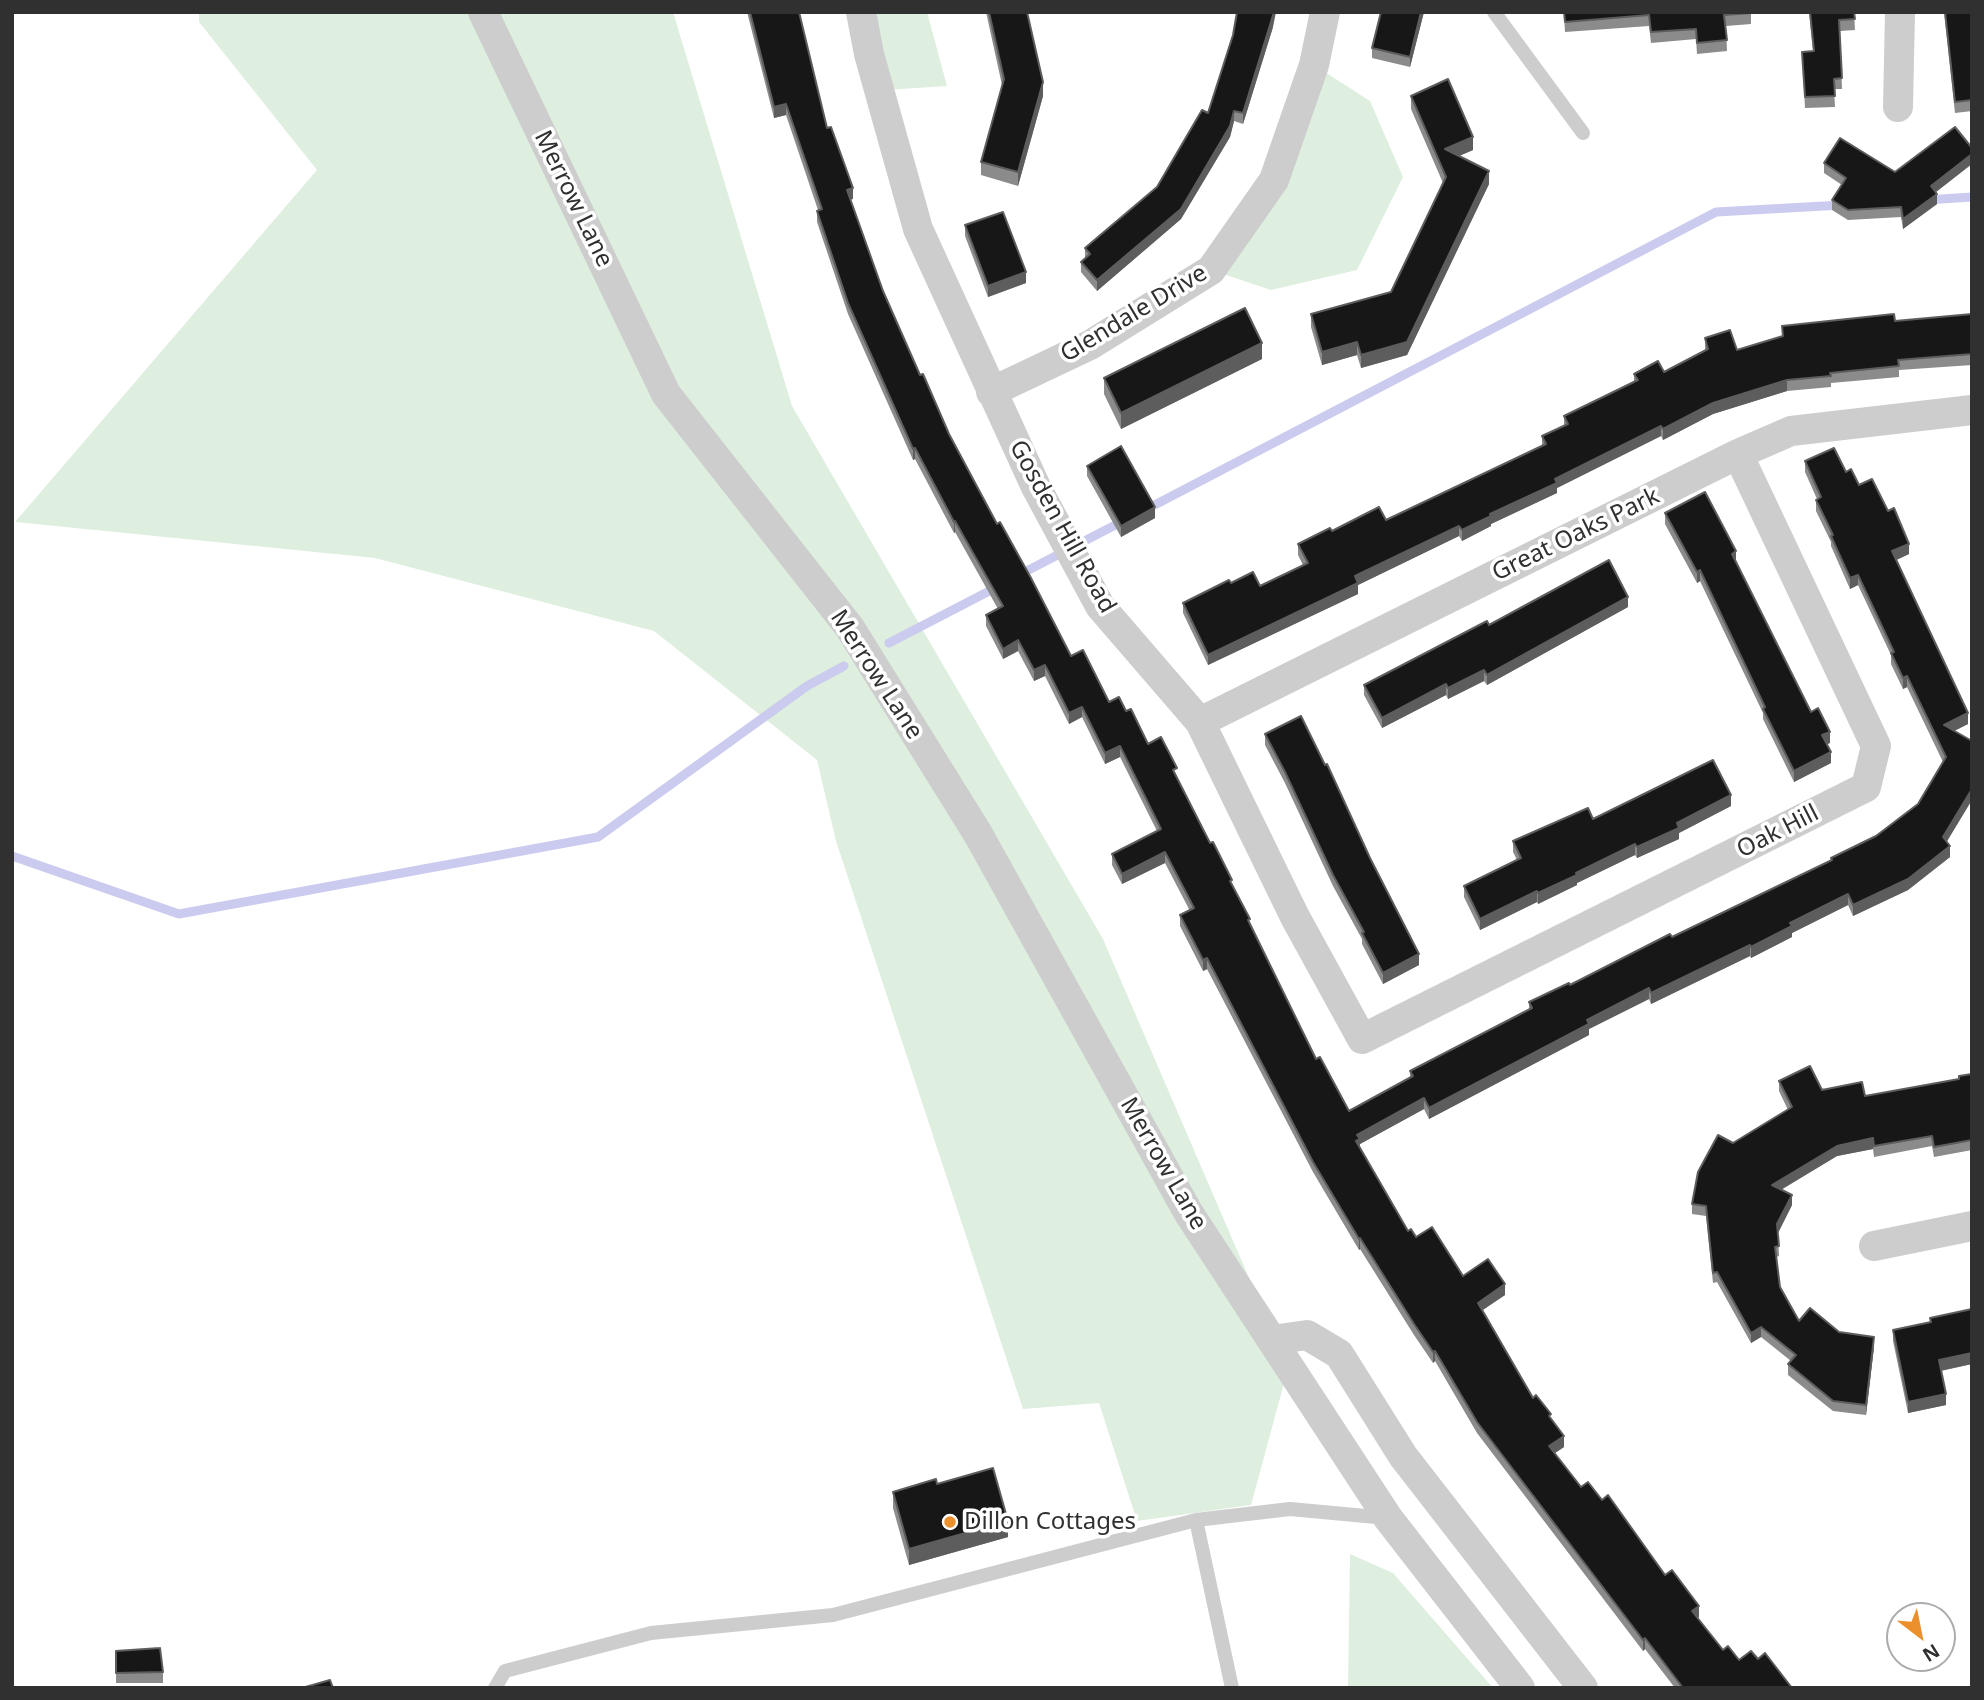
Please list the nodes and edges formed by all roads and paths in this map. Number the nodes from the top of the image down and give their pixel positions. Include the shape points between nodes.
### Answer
1 (483, 12) edge
2 (861, 12) edge
3 (1325, 12) edge
4 (1494, 12) edge
5 (1900, 12) edge
6 (1898, 107) dead end
7 (1583, 133) dead end
8 (991, 392) junction
9 (1972, 410) edge
10 (1738, 454) junction
11 (1200, 722) junction
12 (1362, 1040) joint
13 (1972, 1226) edge
14 (1874, 1246) dead end
15 (1272, 1340) junction
16 (1388, 1518) junction
17 (1196, 1520) junction
18 (495, 1688) edge
19 (1232, 1688) edge
20 (1520, 1688) edge
21 (1583, 1688) edge

1 - 15 street, Merrow Lane via 666,394 850,628 978,834 1188,1212
2 - 8 street, Gosden Hill Road via 918,229
3 - 8 street, Glendale Drive via 1314,65 1274,180 1212,270 1090,345
4 - 7 lane
5 - 6 street
8 - 11 street, Gosden Hill Road via 1100,606
9 - 10 street, Great Oaks Park via 1791,431
10 - 11 street, Great Oaks Park
10 - 12 street, Oak Hill via 1876,746 1867,787
11 - 12 street, Gosden Hill Road via 1295,917
13 - 14 street
15 - 16 street, Merrow Lane
15 - 21 street via 1307,1335 1339,1354 1403,1456
16 - 17 lane via 1290,1509
16 - 20 street, Merrow Lane
17 - 18 lane via 833,1615 650,1633 505,1671
17 - 19 lane

